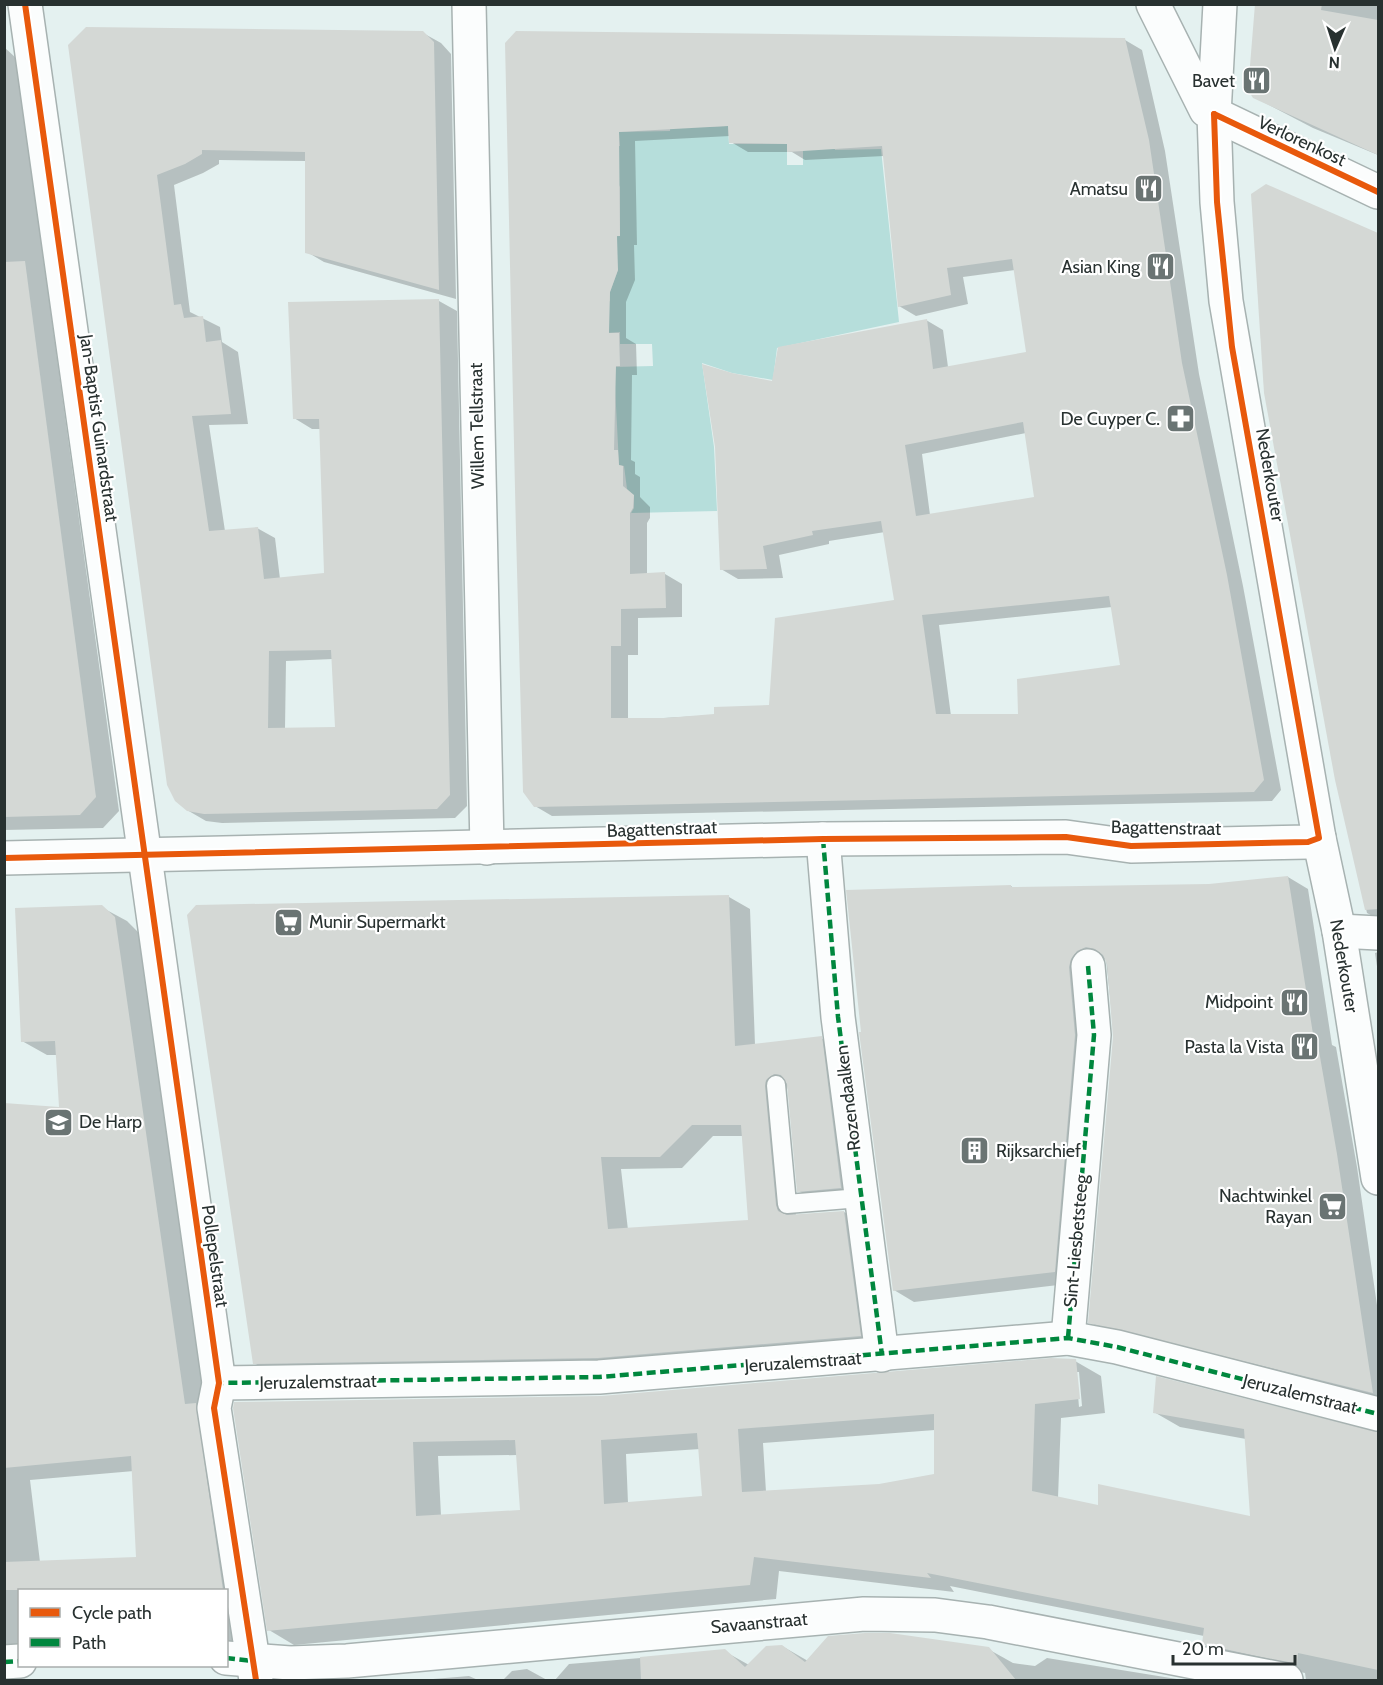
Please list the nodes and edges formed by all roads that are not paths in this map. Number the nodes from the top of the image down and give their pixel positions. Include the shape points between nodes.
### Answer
1 (25, 4) edge
2 (469, 4) edge
3 (1153, 4) edge
4 (1220, 4) edge
5 (1214, 114) junction
6 (1378, 192) edge
7 (1319, 838) junction
8 (823, 839) junction
9 (487, 848) junction
10 (144, 855) junction
11 (4, 858) edge
12 (1338, 931) junction
13 (1378, 933) edge
14 (1088, 966) dead end
15 (776, 1085) dead end
16 (1378, 1178) edge
17 (860, 1198) junction
18 (1068, 1338) junction
19 (882, 1355) junction
20 (219, 1383) junction
21 (1378, 1414) edge
22 (245, 1666) edge
23 (1286, 1680) edge

1 - 10 street, Jan-Baptist Guinardstraat
2 - 9 street, Willem Tellstraat
3 - 5 street via 1206,110
4 - 5 street, Nederkouter
5 - 6 street, Verlorenkost
5 - 7 street, Nederkouter via 1217,202 1232,347
7 - 8 street, Bagattenstraat via 1308,842 1131,846 1066,837
7 - 12 street, Nederkouter
8 - 9 street, Bagattenstraat
8 - 17 street, Rozendaalken via 838,1017
9 - 10 street, Bagattenstraat
10 - 11 street, Bagattenstraat
10 - 20 street, Pollepelstraat
12 - 13 street
12 - 16 street, Nederkouter
14 - 18 street, Sint-Liesbetsteeg via 1094,1035
15 - 17 lane via 787,1204
17 - 19 street, Rozendaalken
18 - 19 street, Jeruzalemstraat
18 - 21 street, Jeruzalemstraat
19 - 20 street, Jeruzalemstraat via 599,1377
20 - 22 street, Pollepelstraat via 214,1407
22 - 23 street, Savaanstraat via 347,1661 864,1614 935,1615 988,1622

